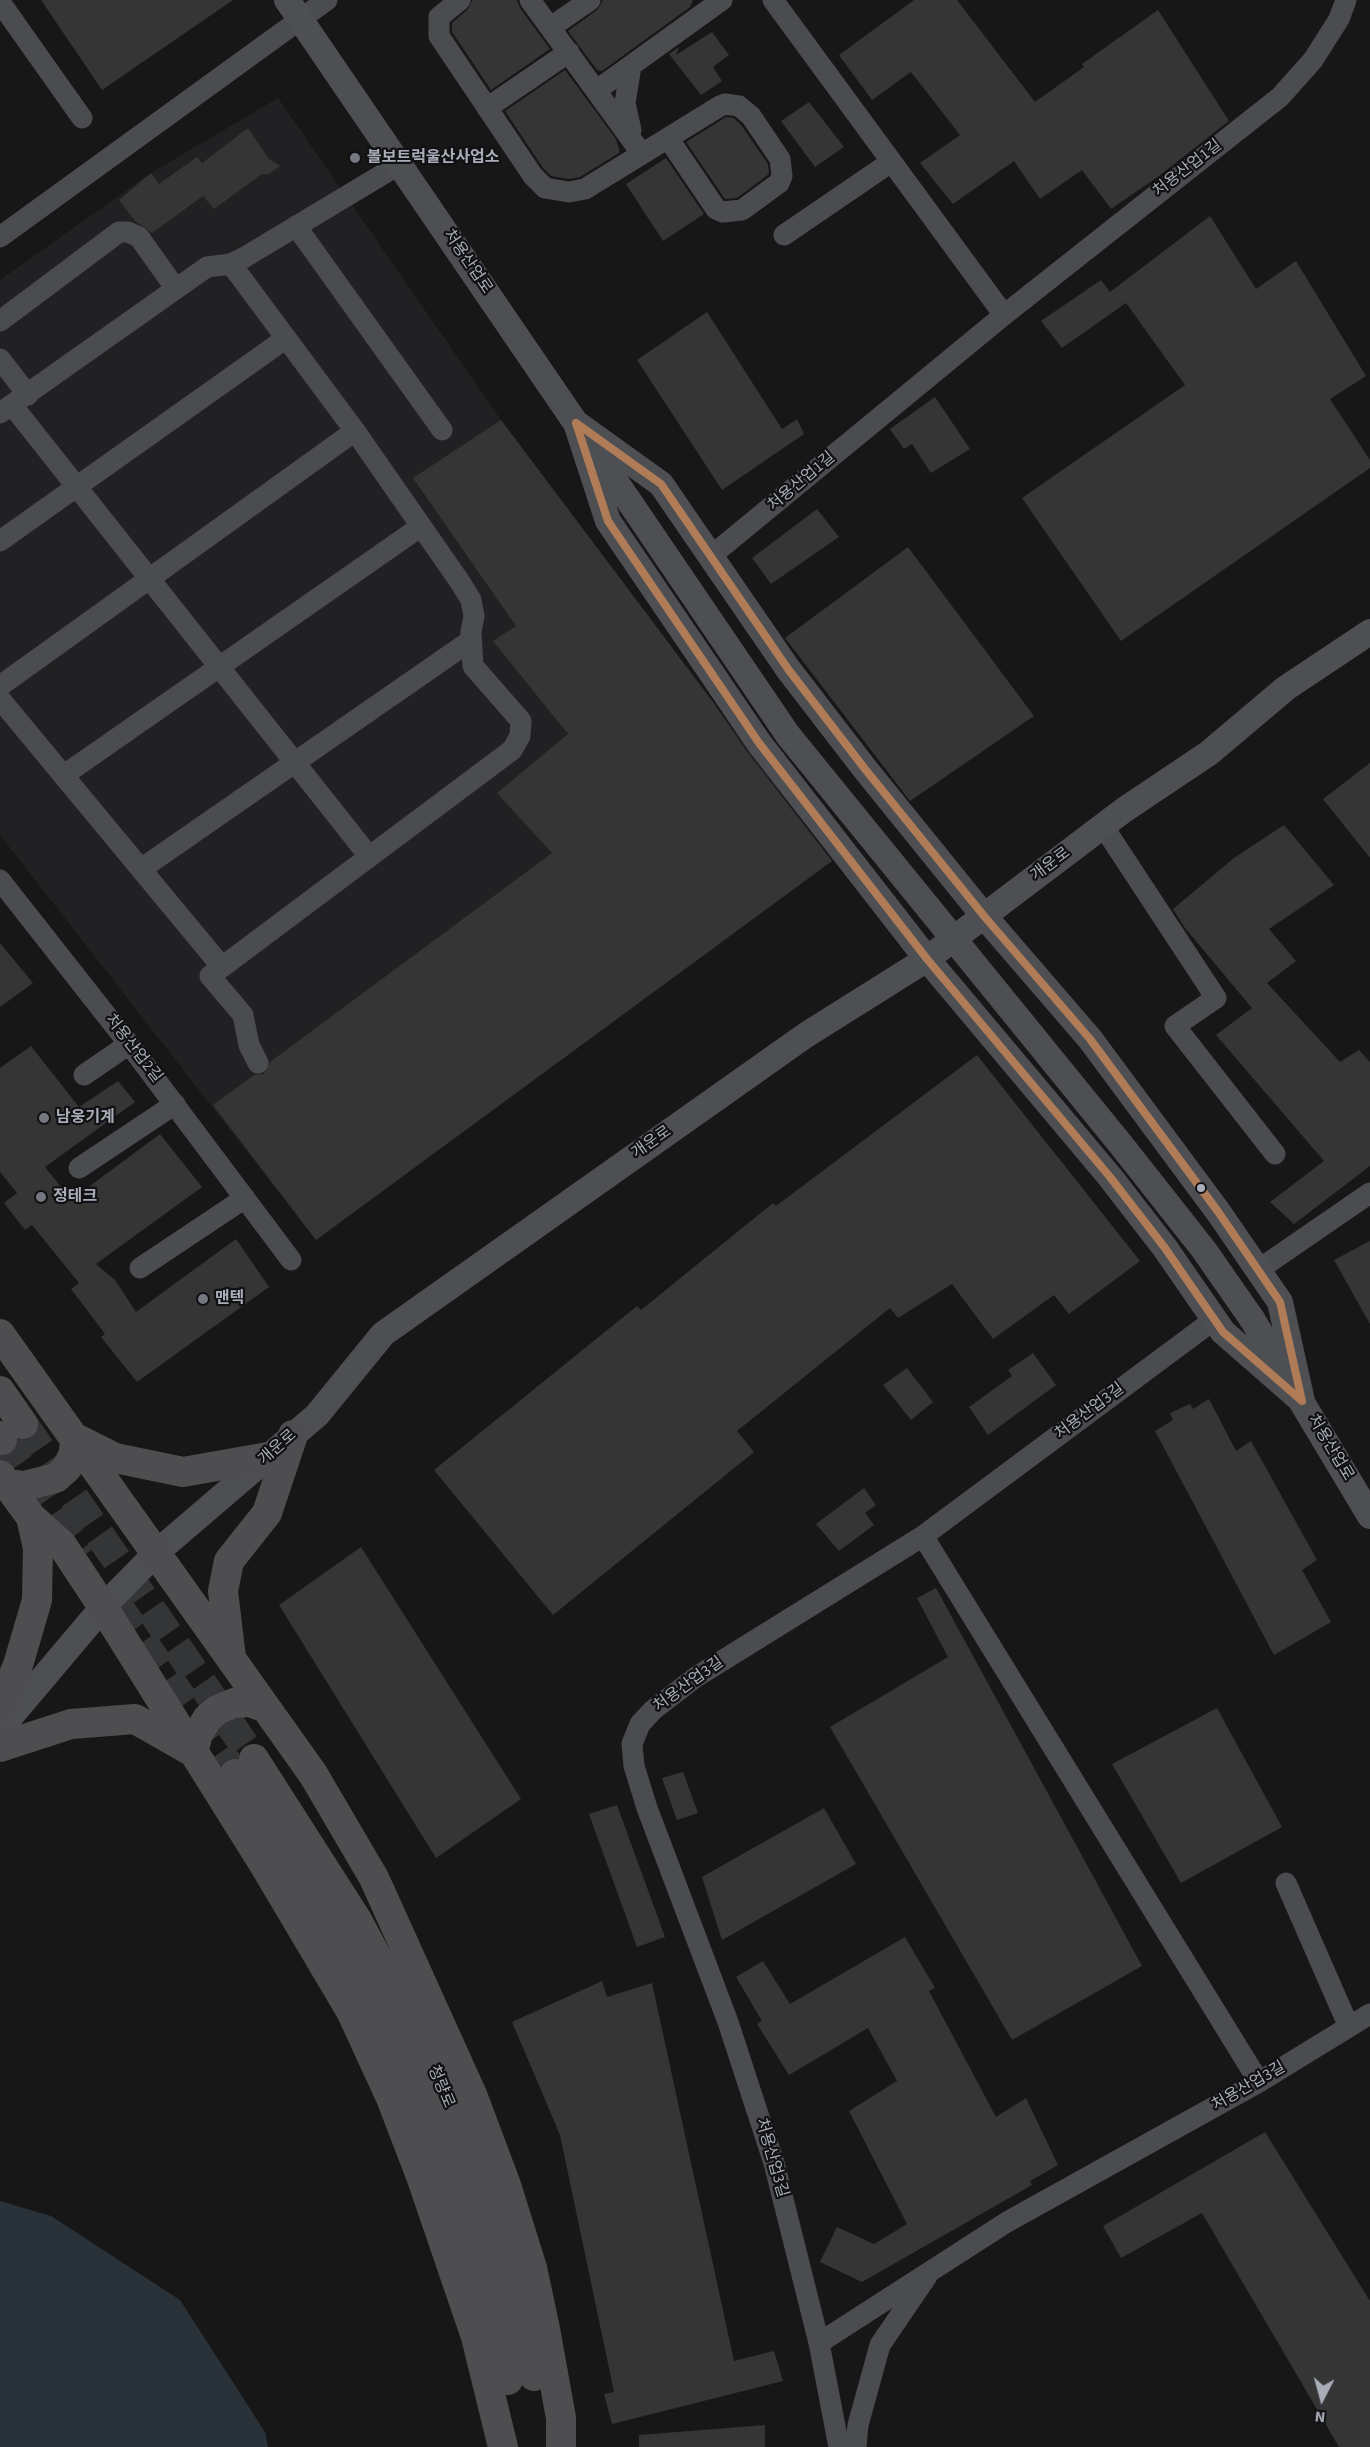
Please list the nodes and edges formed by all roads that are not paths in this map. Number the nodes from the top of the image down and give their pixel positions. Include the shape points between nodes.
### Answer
1 (327, 0) edge
2 (460, 0) edge
3 (530, 0) edge
4 (590, 0) edge
5 (773, 0) edge
6 (1346, 0) edge
7 (0, 2) edge
8 (711, 3) edge
9 (294, 10) edge
10 (551, 27) junction
11 (569, 52) junction
12 (631, 66) junction
13 (597, 90) junction
14 (487, 108) junction
15 (82, 118) dead end
16 (668, 138) junction
17 (637, 147) junction
18 (891, 162) junction
19 (400, 164) junction
20 (296, 226) junction
21 (784, 235) dead end
22 (0, 237) edge
23 (231, 264) junction
24 (176, 289) junction
25 (1004, 315) junction
26 (0, 321) edge
27 (285, 339) junction
28 (0, 359) edge
29 (13, 404) edge
30 (576, 423) junction
31 (442, 430) dead end
32 (355, 431) junction
33 (76, 487) junction
34 (420, 527) junction
35 (0, 541) edge
36 (711, 556) junction
37 (149, 579) junction
38 (1370, 632) edge
39 (471, 641) junction
40 (218, 666) junction
41 (0, 686) edge
42 (0, 699) edge
43 (294, 762) junction
44 (64, 776) junction
45 (1103, 826) junction
46 (368, 855) junction
47 (141, 869) junction
48 (2, 885) edge
49 (984, 916) junction
50 (927, 959) junction
51 (222, 967) junction
52 (129, 1044) junction
53 (258, 1063) dead end
54 (84, 1075) dead end
55 (175, 1104) junction
56 (1275, 1154) dead end
57 (79, 1168) dead end
58 (1370, 1193) edge
59 (245, 1198) junction
60 (291, 1260) dead end
61 (140, 1268) dead end
62 (1258, 1269) junction
63 (1215, 1319) junction
64 (0, 1334) edge
65 (0, 1391) edge
66 (1302, 1401) junction
67 (8, 1433) tunnel mouth
68 (293, 1435) junction
69 (75, 1438) junction
70 (268, 1457) junction
71 (3, 1479) edge
72 (1370, 1516) edge
73 (31, 1517) junction
74 (923, 1536) junction
75 (157, 1552) junction
76 (103, 1607) junction
77 (232, 1661) junction
78 (0, 1707) edge
79 (264, 1707) junction
80 (0, 1729) edge
81 (0, 1747) edge
82 (193, 1752) junction
83 (1286, 1883) dead end
84 (1370, 2014) edge
85 (1349, 2027) junction
86 (1259, 2082) junction
87 (932, 2269) junction
88 (819, 2343) junction
89 (503, 2447) edge
90 (520, 2447) edge
91 (546, 2447) edge
92 (561, 2447) edge
93 (839, 2447) edge
94 (856, 2447) edge

1 - 9 street
2 - 14 street via 439,17 438,31
3 - 10 street
4 - 10 street
5 - 18 street
6 - 25 street, 처용산업1길 via 1339,19 1313,60 1280,97
7 - 15 street
8 - 12 street
9 - 19 main road, 처용산업로
9 - 22 street
10 - 11 street
11 - 13 street
11 - 14 street
12 - 13 street
12 - 17 street via 625,103
13 - 17 street
14 - 17 street via 545,188 576,192 618,169
16 - 16 street via 720,106 739,106 751,116 780,159 782,176 779,183 742,210 723,212 716,209
16 - 17 street
18 - 21 street
18 - 25 street
19 - 20 street
19 - 30 main road, 처용산업로
20 - 23 street
20 - 31 street
23 - 24 street via 207,267
23 - 27 street
24 - 26 street via 139,237 119,232
24 - 29 street
25 - 36 street, 처용산업1길
27 - 32 street
27 - 33 street
28 - 29 street
29 - 33 street
30 - 36 main road via 661,484
30 - 50 main road via 608,521 759,743
30 - 66 main road, 처용산업로, bridge via 788,735 1204,1250
32 - 34 street
32 - 37 street
33 - 35 street
33 - 37 street
34 - 39 street via 471,600
34 - 40 street
36 - 49 main road via 795,678
37 - 40 street
37 - 41 street
38 - 45 main road, 개운로 via 1286,688 1209,753
39 - 43 street
39 - 46 street via 473,666 521,721 520,736 512,750
40 - 43 street
40 - 44 street
42 - 44 street
43 - 46 street
43 - 47 street
44 - 47 street
45 - 49 main road, 개운로
45 - 56 street via 1216,998 1175,1026
46 - 51 street
47 - 51 street
48 - 52 street, 처용산업2길
49 - 50 main road, 개운로
49 - 62 main road via 1090,1039
50 - 63 main road via 1110,1177
50 - 68 main road, 개운로 via 806,1035 383,1334 316,1415
51 - 53 street via 210,976 243,1014 249,1045
52 - 54 street
52 - 55 street, 처용산업2길
55 - 57 street
55 - 59 street, 처용산업2길
58 - 62 street
59 - 60 street, 처용산업2길
59 - 61 street
62 - 66 main road via 1280,1302
63 - 66 main road via 1223,1332
63 - 74 street, 처용산업3길
64 - 69 highway
65 - 67 highway
66 - 72 main road, 처용산업로
68 - 70 main road, 개운로
68 - 77 highway via 267,1513 229,1561 223,1591
69 - 70 highway via 115,1458 183,1472
69 - 71 highway via 67,1468 56,1478 24,1486
69 - 75 highway
70 - 75 main road, 개운로
71 - 73 highway
73 - 76 highway via 62,1545
73 - 78 highway via 38,1548 37,1600 18,1665
74 - 86 street
74 - 88 street, 처용산업3길 via 696,1677 653,1710 640,1724 632,1744 634,1766 647,1808 728,2022 774,2163
75 - 76 main road, 개운로
75 - 77 highway
76 - 80 main road, 개운로
76 - 82 highway
77 - 79 highway
79 - 82 highway via 250,1702 234,1703 217,1710 198,1734
79 - 92 highway via 313,1774 374,1878 473,2097 532,2268 561,2418
81 - 82 highway via 71,1724 135,1719
82 - 89 highway via 351,2011 391,2098 476,2337
83 - 85 street
84 - 85 street, 처용산업3길
85 - 86 street, 처용산업3길
86 - 87 street, 처용산업3길 via 1007,2222
87 - 88 street, 처용산업3길
87 - 94 street via 880,2345 858,2425
88 - 93 street, 처용산업3길
90 - 91 highway, 청량로 via 512,2392 488,2298 435,2140 344,1950 245,1767 357,1920 438,2080 505,2262 527,2343

